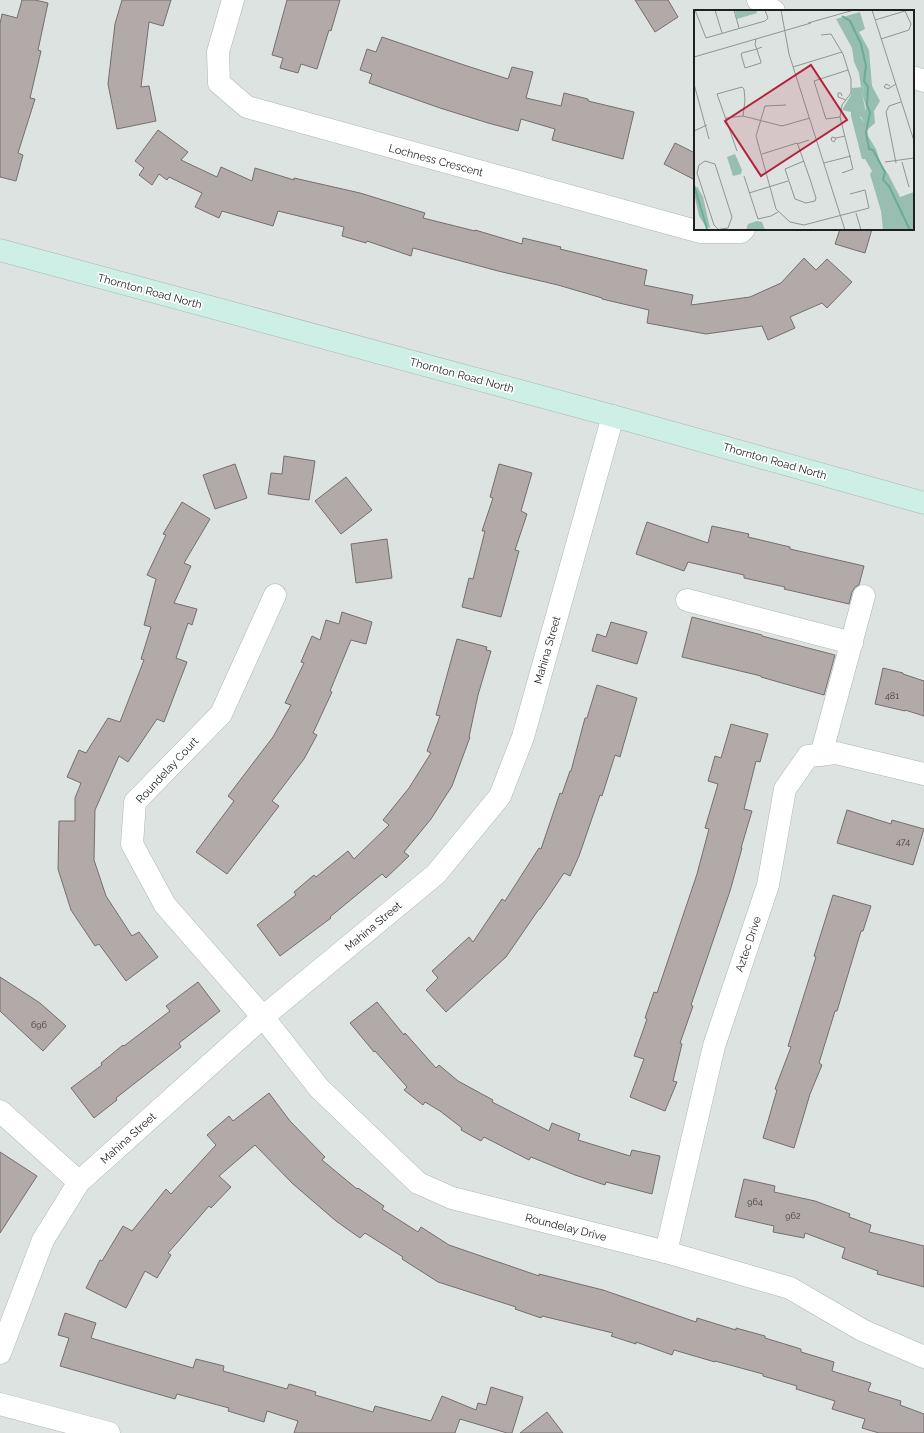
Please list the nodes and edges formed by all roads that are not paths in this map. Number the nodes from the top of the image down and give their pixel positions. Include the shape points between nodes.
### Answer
1 (233, 0) edge
2 (758, 0) edge
3 (773, 10) edge
4 (914, 78) edge
5 (924, 81) edge
6 (743, 230) edge
7 (0, 250) edge
8 (613, 416) junction
9 (924, 503) edge
10 (275, 594) dead end
11 (864, 596) dead end
12 (687, 600) dead end
13 (852, 644) junction
14 (821, 754) junction
15 (924, 774) edge
16 (263, 1017) junction
17 (0, 1112) edge
18 (79, 1182) junction
19 (666, 1252) junction
20 (0, 1353) edge
21 (924, 1356) edge
22 (0, 1404) edge
23 (109, 1433) edge

1 - 6 street, Lochness Crescent via 218,52 219,83 247,107 700,232
2 - 3 street
4 - 5 street
7 - 8 main road, Thornton Road North
8 - 9 main road, Thornton Road North
8 - 16 street, Mahina Street via 523,737 500,796 436,874
10 - 16 street, Roundelay Court via 221,714 135,802 132,844 165,904
11 - 13 street
12 - 13 street
13 - 14 street
14 - 15 street, Aztec Drive via 836,753
14 - 19 street, Aztec Drive via 808,756 785,789 768,885 714,1046
16 - 18 street, Mahina Street
16 - 19 street, Roundelay Drive via 319,1088 418,1183 452,1198
17 - 18 street
18 - 20 street, Mahina Street via 43,1240
19 - 21 street, Roundelay Drive via 790,1288 862,1330
22 - 23 street

